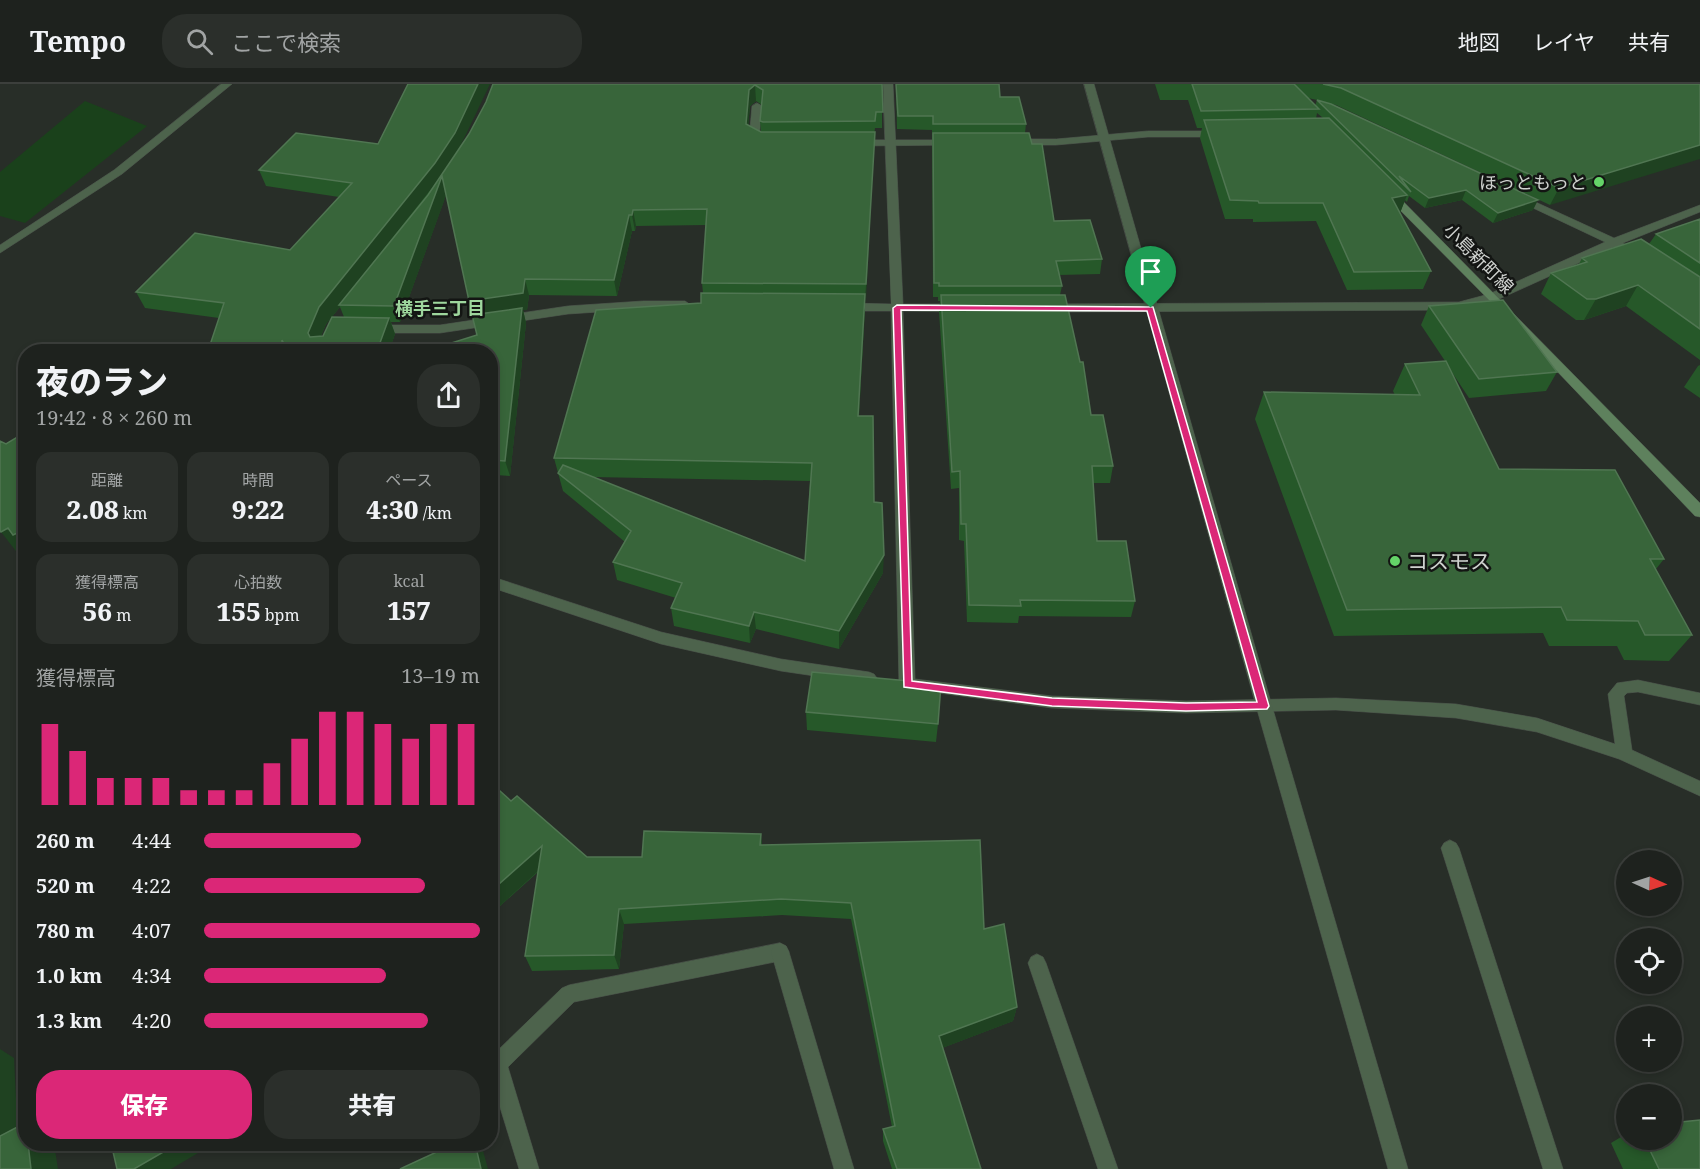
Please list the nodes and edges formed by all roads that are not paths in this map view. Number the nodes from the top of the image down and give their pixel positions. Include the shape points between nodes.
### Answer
1 (227, 84) edge
2 (888, 84) edge
3 (1089, 84) edge
4 (757, 106) edge
5 (1228, 134) edge
6 (1104, 138) junction
7 (962, 142) edge
8 (997, 142) edge
9 (774, 143) edge
10 (844, 143) edge
11 (891, 143) junction
12 (1377, 181) edge
13 (1510, 193) edge
14 (1700, 208) edge
15 (1615, 242) junction
16 (0, 250) edge
17 (1634, 255) edge
18 (1493, 297) junction
19 (701, 306) edge
20 (839, 307) edge
21 (897, 308) junction
22 (966, 308) edge
23 (1035, 308) edge
24 (1151, 308) junction
25 (356, 328) edge
26 (1700, 512) edge
27 (498, 584) edge
28 (896, 683) junction
29 (1700, 699) edge
30 (1264, 706) junction
31 (1624, 754) junction
32 (1700, 789) edge
33 (1450, 848) dead end
34 (1037, 963) dead end
35 (498, 1057) edge
36 (498, 1073) edge
37 (529, 1169) edge
38 (844, 1169) edge
39 (1108, 1169) edge
40 (1398, 1169) edge
41 (1553, 1169) edge

1 - 16 street via 118,172
2 - 11 street
3 - 6 street
4 - 9 street via 754,140
5 - 6 street
6 - 8 street
6 - 24 street
7 - 11 street
10 - 11 street
11 - 21 street
12 - 18 main road, 小島新町線
13 - 15 street
14 - 15 street
15 - 17 street
15 - 18 street
18 - 24 street via 1459,306
18 - 26 main road, 小島新町線
19 - 25 street via 568,310 440,329
20 - 21 street
21 - 22 street
21 - 28 street
23 - 24 street
24 - 30 street
27 - 28 street via 661,638 781,665
28 - 30 street via 1052,702
29 - 31 street via 1638,686 1623,687 1616,694
30 - 31 street via 1336,704 1456,711 1537,725
30 - 40 street
31 - 32 street
33 - 41 street
34 - 39 street
35 - 38 street via 568,994 780,952
36 - 37 street

